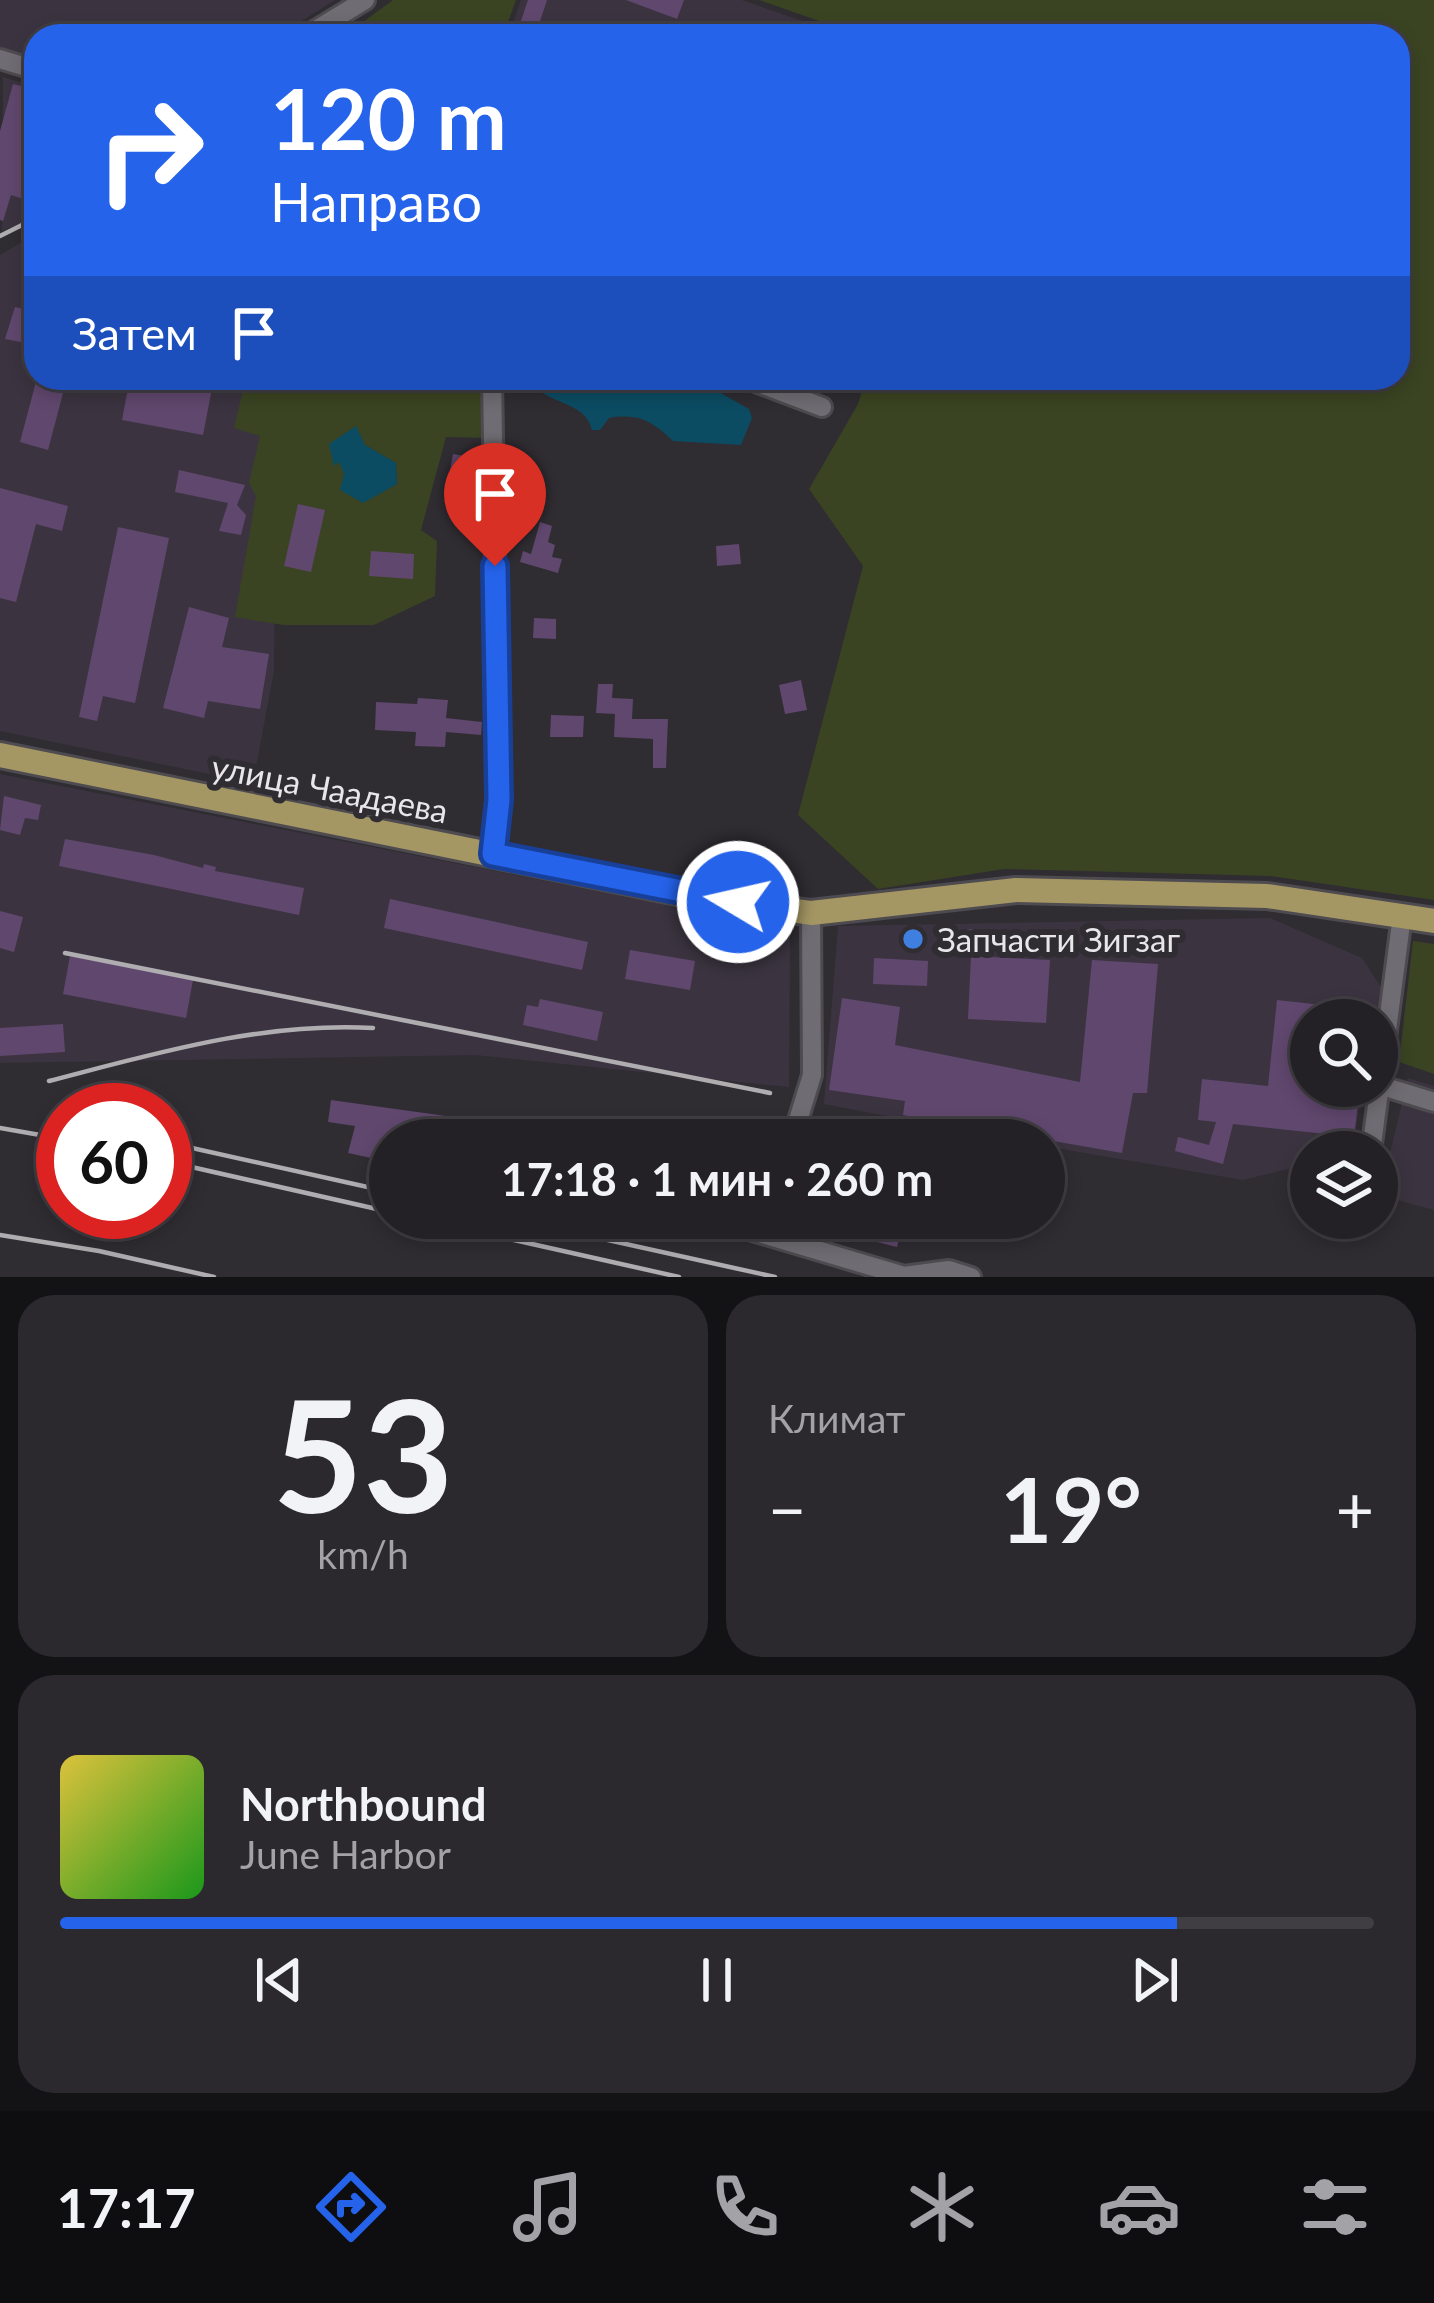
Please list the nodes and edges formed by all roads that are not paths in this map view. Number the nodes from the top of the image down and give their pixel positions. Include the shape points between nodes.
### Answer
1 (365, 0) edge
2 (326, 24) edge
3 (492, 390) edge
4 (778, 390) edge
5 (822, 406) dead end
6 (0, 755) edge
7 (493, 854) junction
8 (811, 913) junction
9 (1402, 916) junction
10 (1434, 921) edge
11 (1391, 999) edge
12 (1398, 1091) edge
13 (1434, 1102) edge
14 (798, 1119) edge
15 (780, 1239) edge
16 (971, 1277) edge

1 - 2 street
3 - 7 street via 499,800
4 - 5 street
6 - 7 main road, улица Чаадаева
7 - 8 main road, улица Чаадаева
8 - 9 main road, улица Чаадаева via 1016,890 1267,896
8 - 14 street via 812,1075
9 - 10 main road, улица Чаадаева
9 - 11 street
12 - 13 street
15 - 16 street via 904,1276 950,1270

